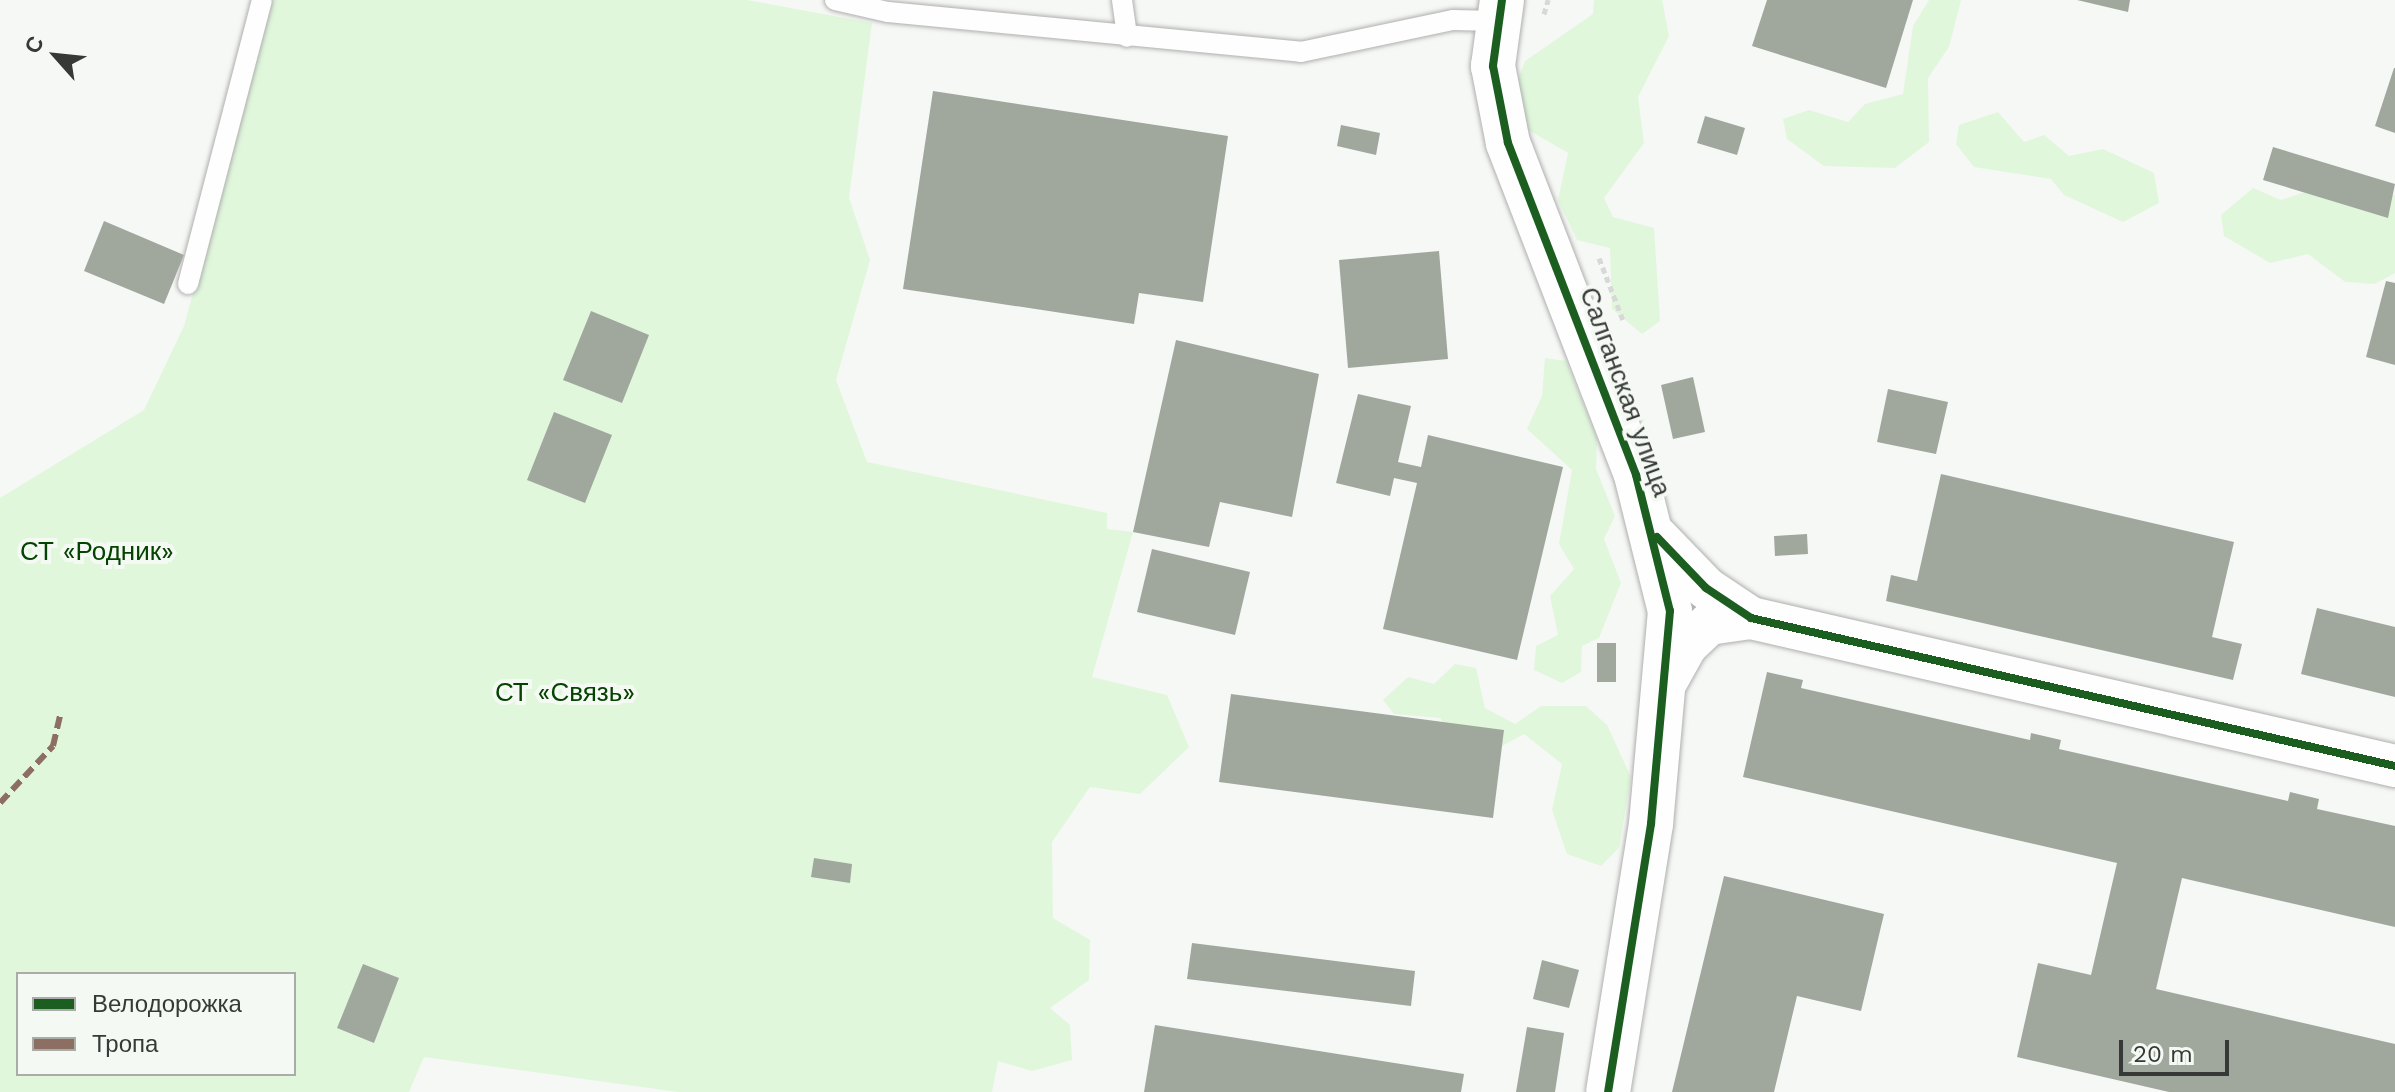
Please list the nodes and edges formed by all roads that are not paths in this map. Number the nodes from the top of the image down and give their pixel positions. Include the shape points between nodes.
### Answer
1 (262, 0) edge
2 (835, 0) edge
3 (1122, 0) edge
4 (1500, 11) edge
5 (1127, 37) junction
6 (188, 284) dead end
7 (1657, 537) junction
8 (1751, 618) junction
9 (1666, 682) junction
10 (2395, 766) edge
11 (1608, 1092) edge

1 - 6 lane
2 - 5 lane
3 - 5 lane
4 - 5 lane via 1301,52
4 - 7 street, Салганская улица via 1493,66 1508,143
7 - 8 street via 1706,588
7 - 9 street, Салганская улица via 1670,611
8 - 9 street via 1709,624 1686,646
8 - 10 street
9 - 11 street, Салганская улица via 1635,945

